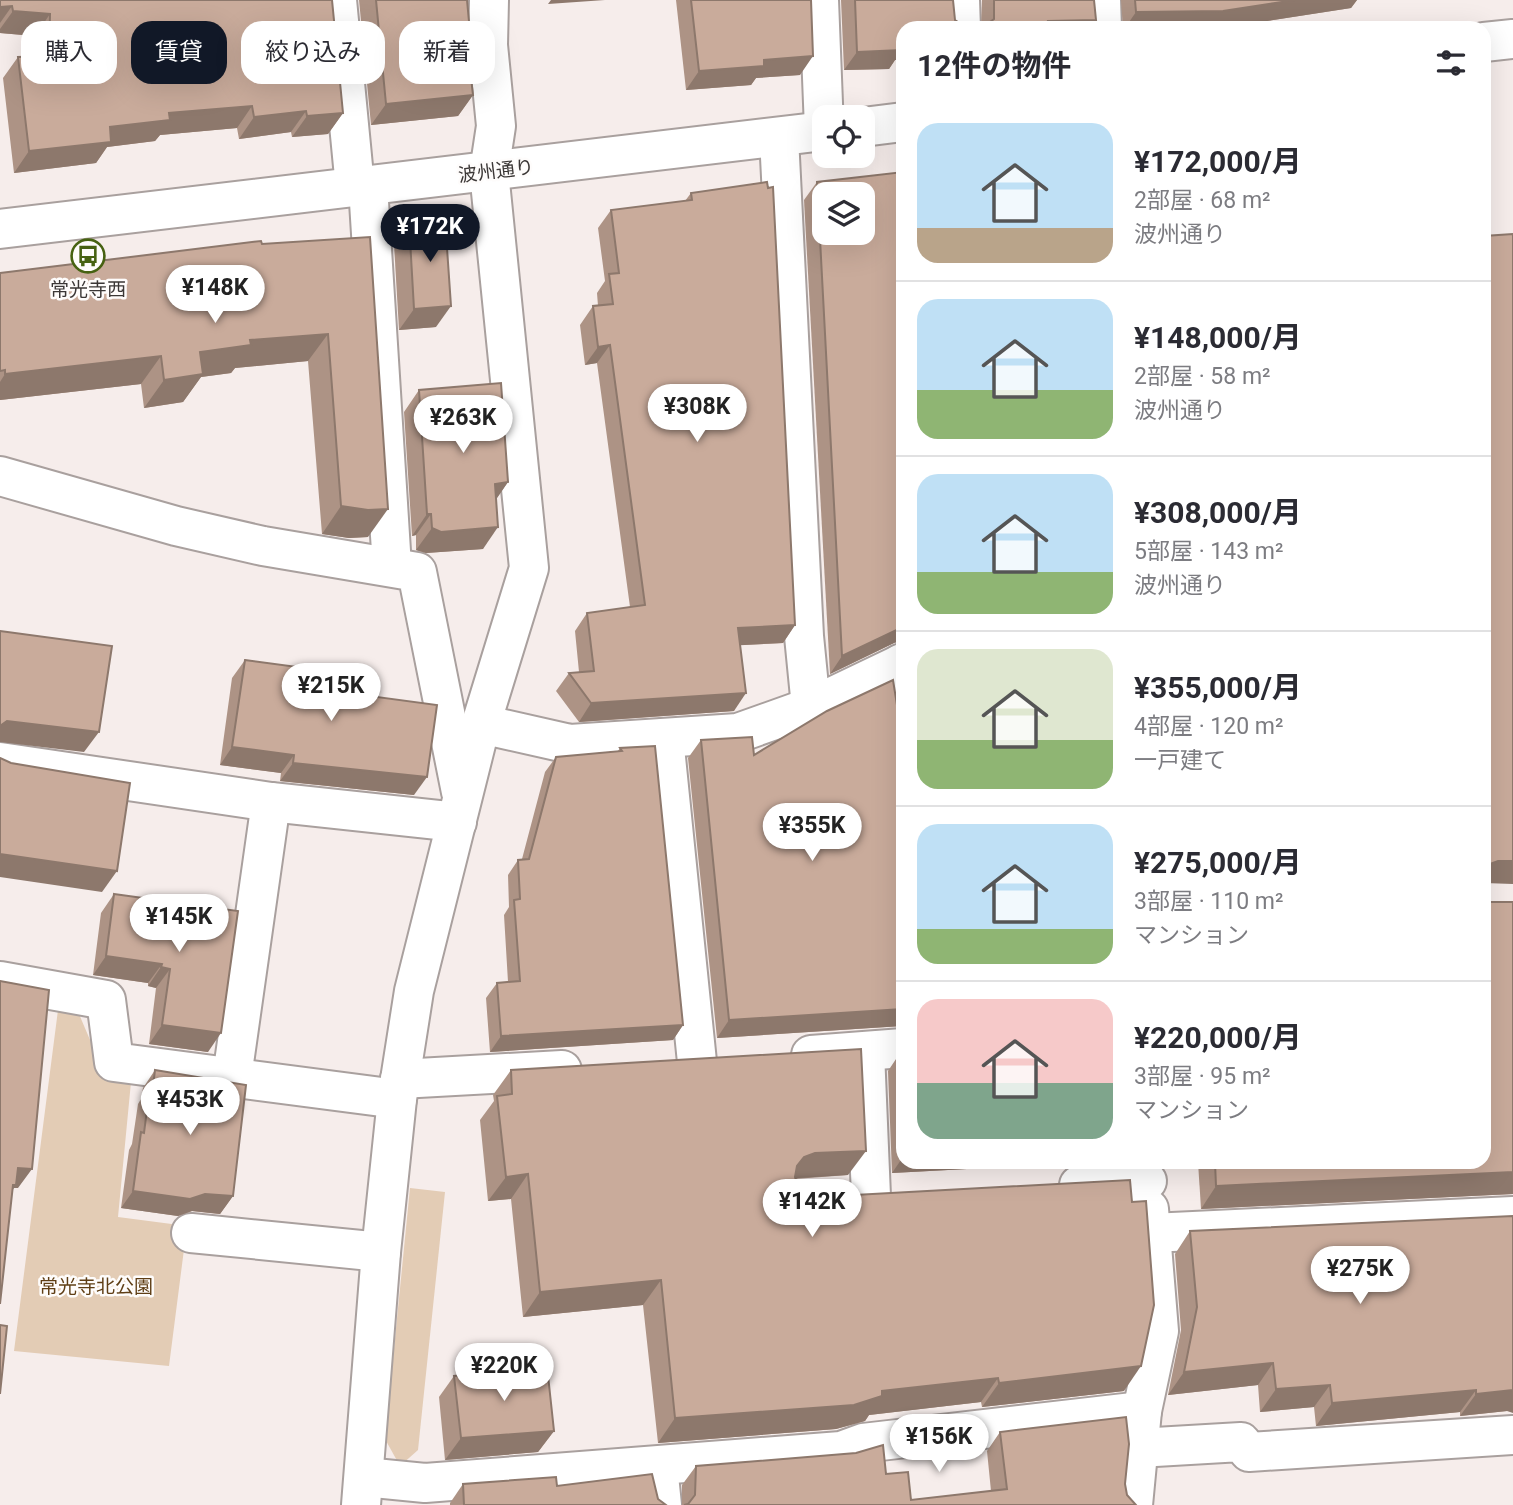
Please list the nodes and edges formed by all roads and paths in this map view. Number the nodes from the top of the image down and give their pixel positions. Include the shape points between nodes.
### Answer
1 (337, 0) edge
2 (489, 0) edge
3 (819, 0) edge
4 (960, 0) edge
5 (1101, 0) edge
6 (961, 21) edge
7 (1102, 21) edge
8 (1513, 38) edge
9 (1491, 42) edge
10 (823, 105) edge
11 (896, 123) edge
12 (875, 126) edge
13 (812, 132) edge
14 (779, 137) junction
15 (489, 172) junction
16 (362, 186) junction
17 (0, 229) edge
18 (0, 476) edge
19 (392, 567) junction
20 (896, 667) edge
21 (811, 707) junction
22 (481, 724) junction
23 (664, 738) junction
24 (0, 762) edge
25 (271, 802) junction
26 (460, 811) junction
27 (0, 981) edge
28 (896, 1049) edge
29 (865, 1052) junction
30 (774, 1057) edge
31 (736, 1059) edge
32 (697, 1062) junction
33 (656, 1064) edge
34 (602, 1067) edge
35 (232, 1077) junction
36 (398, 1089) junction
37 (1146, 1172) edge
38 (1050, 1186) edge
39 (912, 1194) edge
40 (1513, 1216) edge
41 (191, 1233) dead end
42 (1152, 1233) junction
43 (381, 1252) junction
44 (1140, 1430) junction
45 (1513, 1435) edge
46 (658, 1466) junction
47 (362, 1491) edge
48 (662, 1505) edge
49 (1133, 1505) edge

1 - 16 street
2 - 15 street via 496,126
3 - 10 street
4 - 6 street
5 - 7 street
8 - 9 street
11 - 12 street
13 - 14 street, 波州通り
14 - 15 street, 波州通り
14 - 21 street
15 - 16 street, 波州通り
15 - 22 street via 528,568
16 - 17 street, 波州通り
16 - 19 street
18 - 19 street via 176,526
19 - 26 street via 417,572
20 - 21 street
21 - 23 street via 738,733
22 - 23 street via 570,744
22 - 26 street
23 - 32 street
24 - 25 street
25 - 26 street
25 - 35 street
26 - 36 street via 414,991
27 - 35 street via 106,1000 114,1062
28 - 29 street
29 - 30 street
29 - 39 street via 853,1197
31 - 32 street
32 - 33 street
34 - 36 street
35 - 36 street
36 - 43 street
37 - 38 street
37 - 42 street
40 - 42 street
41 - 43 street
42 - 44 street via 1159,1331
43 - 47 street
44 - 45 street via 1241,1442 1249,1452
44 - 46 street via 863,1443 841,1451
44 - 49 street
46 - 47 street
46 - 48 street

